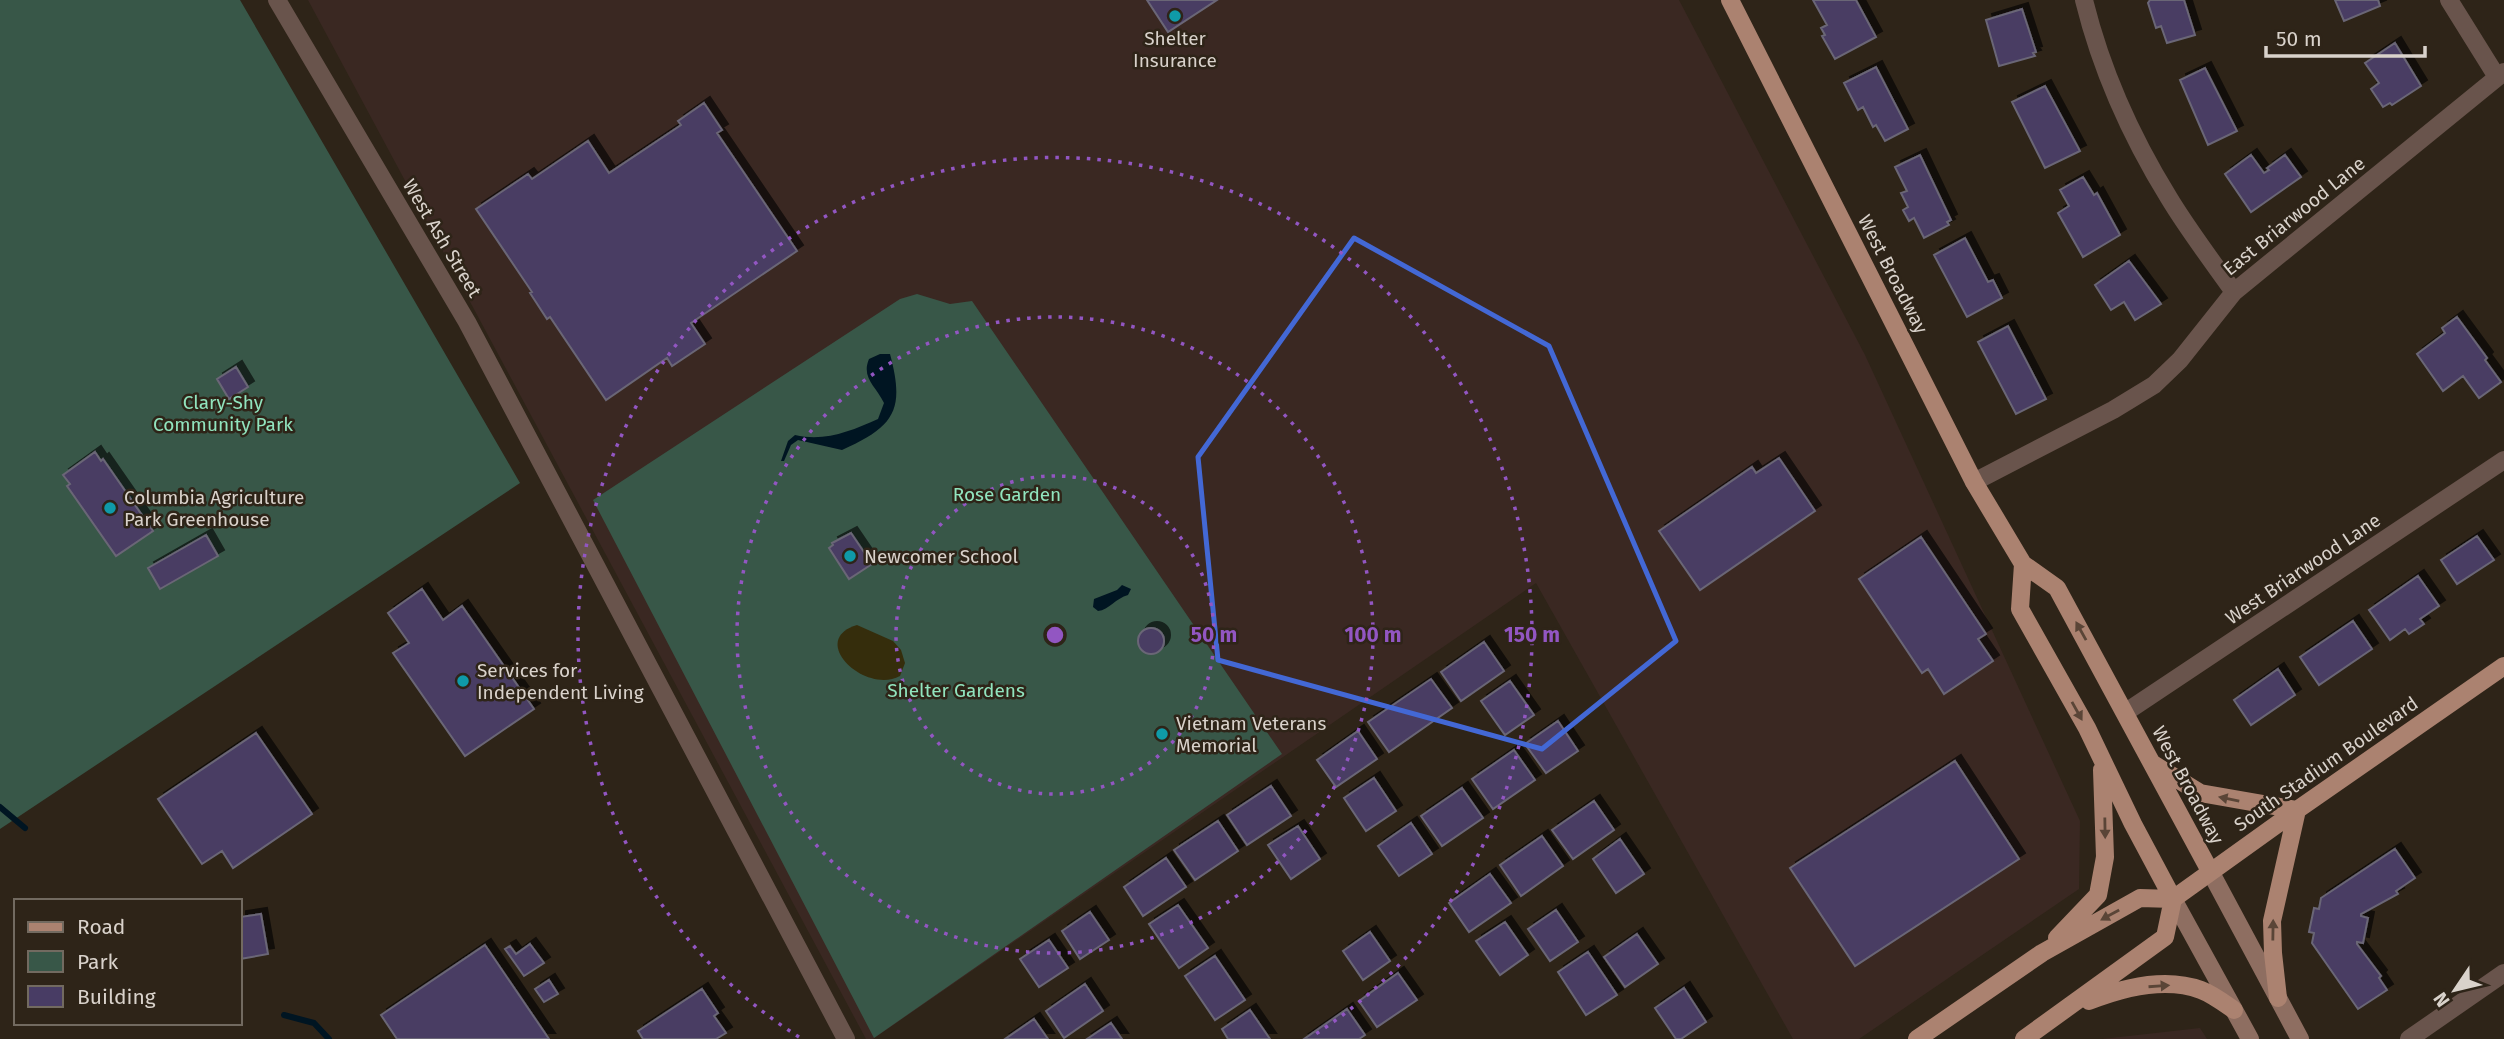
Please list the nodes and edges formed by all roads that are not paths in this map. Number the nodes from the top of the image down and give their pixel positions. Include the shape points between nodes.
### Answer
1 (277, 0) edge
2 (1730, 0) edge
3 (2084, 0) edge
4 (2449, 0) edge
5 (2500, 74) edge
6 (2234, 292) junction
7 (2504, 460) edge
8 (1974, 482) junction
9 (2023, 564) junction
10 (2504, 666) edge
11 (2126, 712) junction
12 (2102, 760) junction
13 (2153, 764) junction
14 (2297, 810) junction
15 (2210, 871) junction
16 (2173, 899) junction
17 (2042, 953) junction
18 (2504, 973) edge
19 (2278, 998) junction
20 (2069, 1008) junction
21 (2234, 1010) junction
22 (842, 1037) edge
23 (1917, 1039) edge
24 (2024, 1039) edge
25 (2250, 1039) edge
26 (2300, 1039) edge
27 (2409, 1039) edge

1 - 22 street, West Ash Street via 467,322
2 - 8 main road, West Broadway
3 - 6 street via 2124,115 2169,198
4 - 5 street
5 - 6 street, East Briarwood Lane
6 - 8 street, East Briarwood Lane via 2154,385
7 - 11 street, West Briarwood Lane
8 - 9 main road, West Broadway
11 -> 9 main road, West Broadway via 2057,588
9 -> 12 main road via 2020,608
10 - 14 main road, South Stadium Boulevard
11 - 13 main road, West Broadway
12 - 16 main road
12 -> 17 main road via 2105,857 2098,895
14 -> 13 main road via 2200,793
13 - 15 main road, West Broadway
14 - 15 main road, South Stadium Boulevard
19 -> 14 main road via 2272,921
15 - 16 main road, South Stadium Boulevard
15 - 19 main road, West Broadway
16 -> 17 main road via 2140,898
16 - 20 main road via 2165,937
16 - 21 main road
17 - 23 main road
18 - 27 street
19 - 26 main road, West Broadway
20 -> 21 main road via 2111,992 2173,985 2202,990
20 - 24 main road
21 - 25 main road

